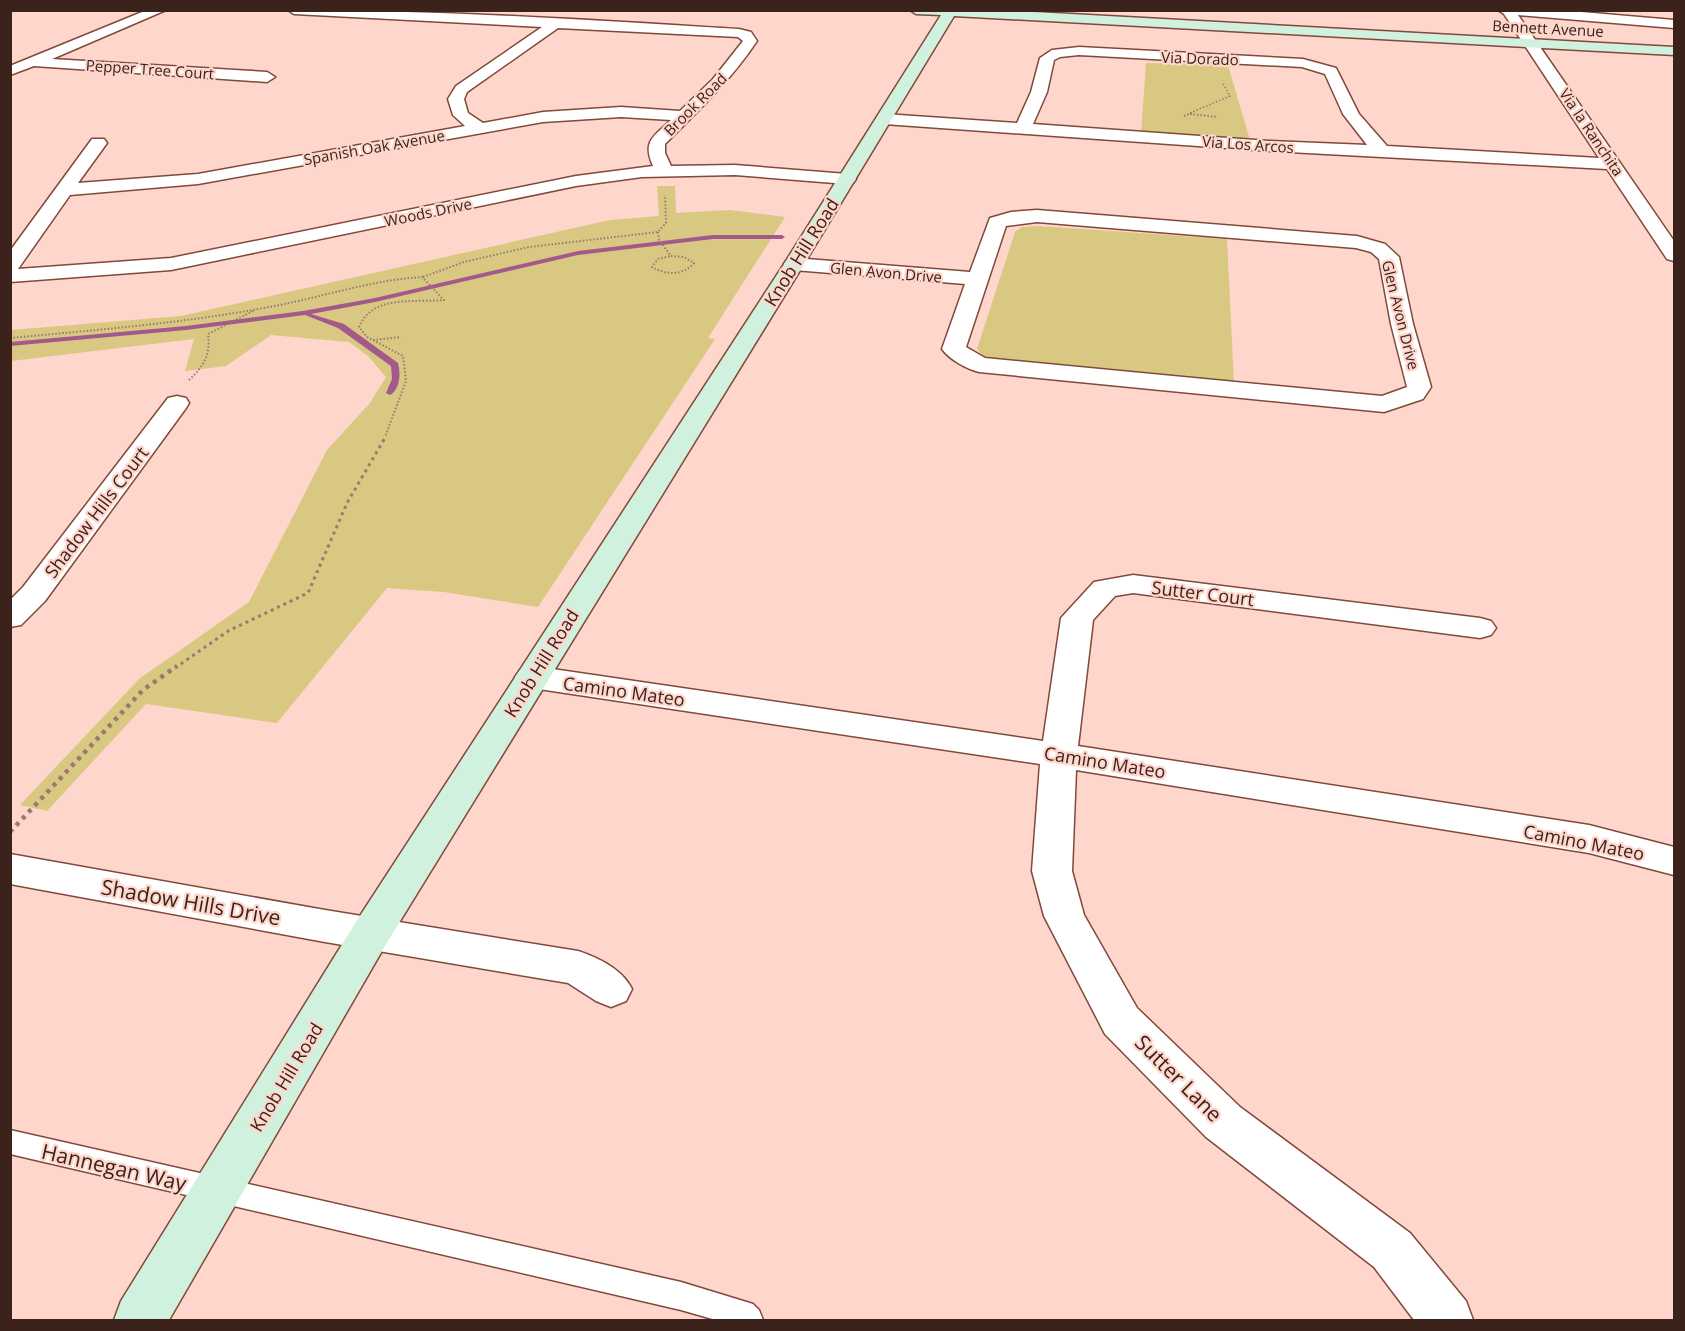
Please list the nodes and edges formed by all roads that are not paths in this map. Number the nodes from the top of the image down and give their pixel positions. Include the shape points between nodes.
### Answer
1 (160, 10) edge
2 (294, 10) edge
3 (430, 10) edge
4 (916, 10) edge
5 (950, 11) edge
6 (1507, 11) edge
7 (417, 18) junction
8 (556, 23) junction
9 (1674, 24) edge
10 (1532, 44) junction
11 (1674, 51) edge
12 (33, 62) junction
13 (10, 71) edge
14 (267, 77) dead end
15 (684, 116) junction
16 (884, 119) junction
17 (479, 128) junction
18 (1023, 129) junction
19 (98, 143) dead end
20 (1382, 151) junction
21 (1613, 164) junction
22 (664, 171) junction
23 (847, 179) junction
24 (66, 190) junction
25 (1671, 244) edge
26 (794, 264) junction
27 (10, 266) edge
28 (10, 276) edge
29 (978, 279) junction
30 (177, 403) road end
31 (10, 618) edge
32 (1480, 628) dead end
33 (532, 677) junction
34 (1059, 755) junction
35 (1674, 861) edge
36 (10, 868) edge
37 (371, 933) junction
38 (610, 989) dead end
39 (10, 1142) edge
40 (218, 1192) junction
41 (140, 1320) edge
42 (749, 1320) edge
43 (1447, 1320) edge

1 - 12 street
2 - 7 street
3 - 7 street
4 - 5 street, Bennett Avenue
5 - 10 street, Bennett Avenue
5 - 16 street, Knob Hill Road
6 - 9 street
6 - 10 street, Via la Ranchita
7 - 8 street
8 - 15 street, Brook Road via 746,35 750,41 739,58
8 - 17 street via 461,89 456,99 460,115
10 - 11 street, Bennett Avenue
10 - 21 street, Via la Ranchita
12 - 13 street
12 - 14 street, Pepper Tree Court
15 - 17 street, Spanish Oak Avenue via 589,113
15 - 22 street, Brook Road via 657,143 656,153
16 - 18 street, Via Los Arcos
16 - 23 street, Knob Hill Road
17 - 24 street, Spanish Oak Avenue via 198,179
18 - 20 street, Via Los Arcos
18 - 20 street, Via Dorado via 1047,58 1057,53 1303,63 1331,71 1340,99 1360,130
19 - 24 street
20 - 21 street, Via Los Arcos
21 - 25 street, Via la Ranchita
22 - 23 street, Woods Drive via 735,170
22 - 28 street, Woods Drive via 576,181 171,264
23 - 26 street, Knob Hill Road
24 - 27 street
26 - 29 street, Glen Avon Drive
26 - 33 street, Knob Hill Road
29 - 29 street, Glen Avon Drive via 954,349 980,365 1384,404 1414,394 1419,387 1389,256 1357,242 1037,216 1011,218 997,222
30 - 31 street, Shadow Hills Court via 34,594
32 - 34 street, Sutter Court via 1133,584 1105,588 1077,618
33 - 34 street, Camino Mateo
33 - 37 street, Knob Hill Road
34 - 35 street, Camino Mateo via 1589,839
34 - 43 street, Sutter Lane via 1052,871 1064,916 1121,1021 1222,1122 1392,1250
36 - 37 street, Shadow Hills Drive
37 - 38 street, Shadow Hills Drive via 578,968
37 - 40 street, Knob Hill Road
39 - 40 lane, Hannegan Way
40 - 41 street, Knob Hill Road
40 - 42 lane, Hannegan Way via 681,1296 743,1314

